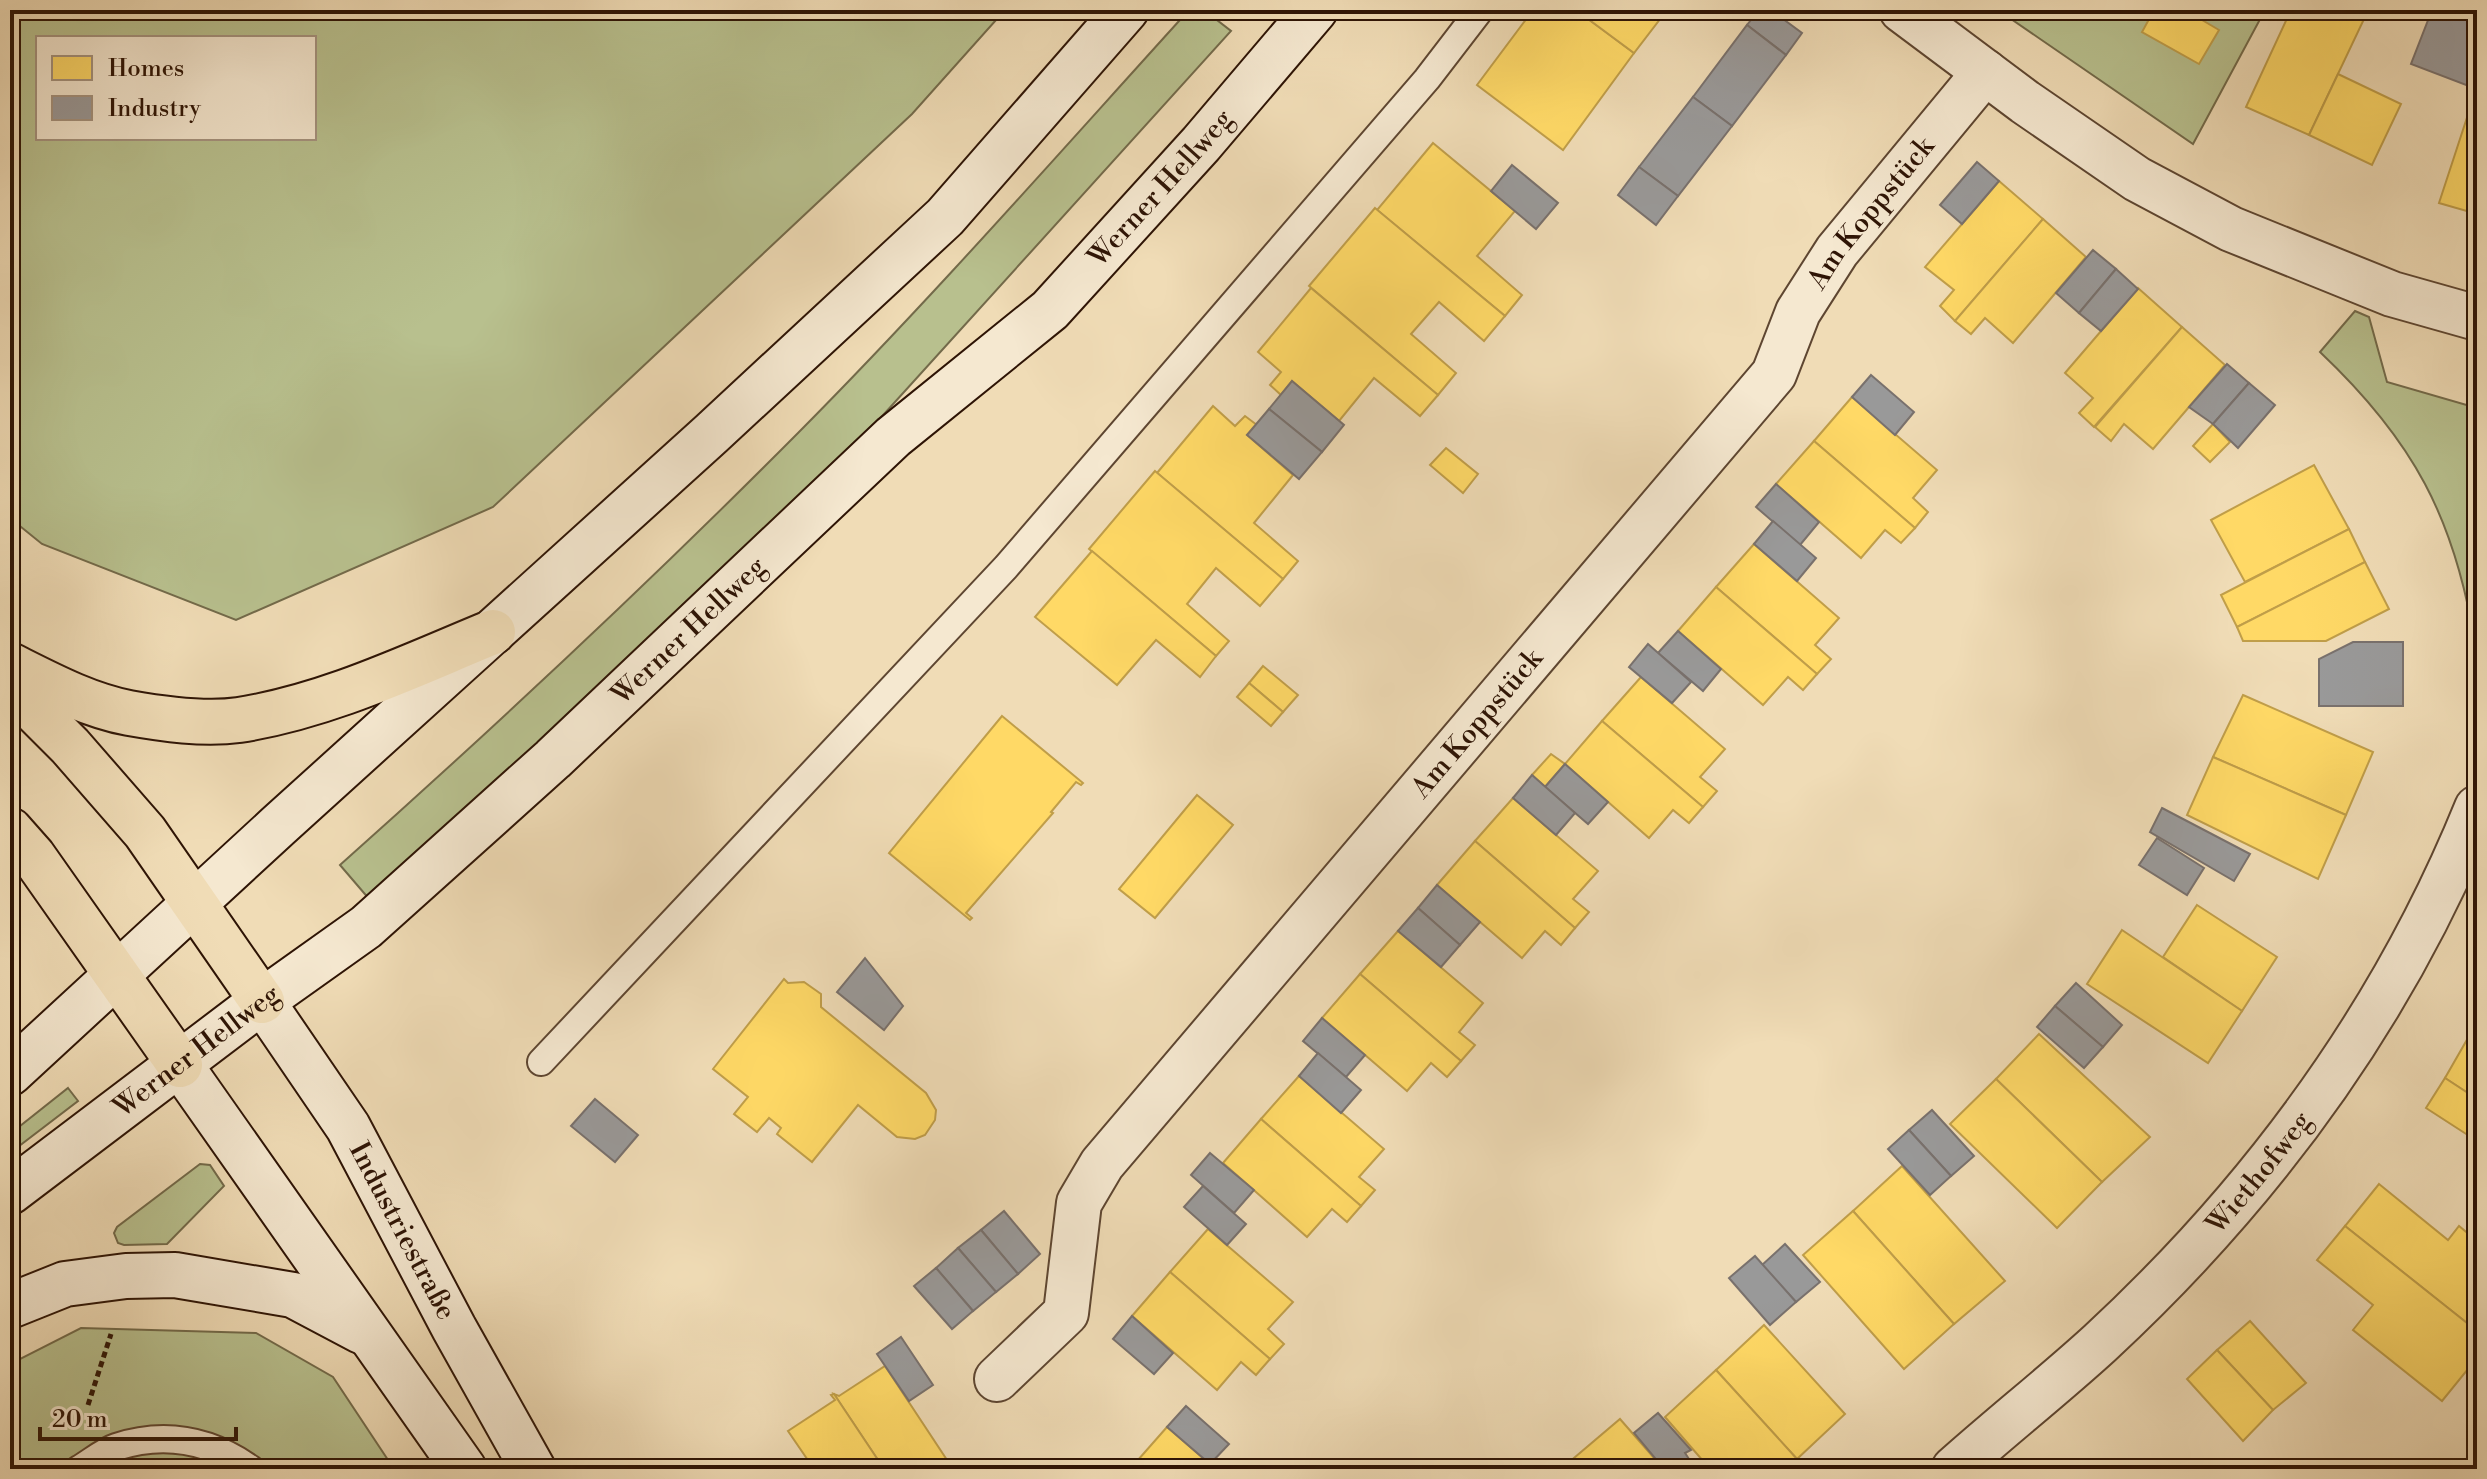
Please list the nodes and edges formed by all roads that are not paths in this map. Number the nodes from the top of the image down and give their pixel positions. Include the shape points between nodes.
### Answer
1 (1126, 10) edge
2 (1315, 10) edge
3 (1480, 10) edge
4 (1902, 10) edge
5 (1985, 72) junction
6 (2477, 318) edge
7 (493, 632) junction
8 (10, 665) edge
9 (10, 686) edge
10 (2477, 808) edge
11 (10, 830) edge
12 (194, 903) junction
13 (117, 975) junction
14 (262, 1001) junction
15 (541, 1062) dead end
16 (180, 1065) junction
17 (10, 1073) edge
18 (10, 1192) edge
19 (10, 1306) edge
20 (370, 1336) junction
21 (997, 1379) dead end
22 (79, 1469) edge
23 (251, 1469) edge
24 (464, 1469) edge
25 (533, 1469) edge
26 (1954, 1469) edge

1 - 7 street via 945,217
2 - 14 street, Werner Hellweg via 1050,310 893,437 553,759 366,927
3 - 15 lane via 1417,91 1006,567
4 - 5 street
5 - 6 street via 2137,179 2231,229 2392,294
5 - 21 street, Am Koppstück via 1837,251 1798,312 1774,374 1102,1164 1079,1203 1066,1313
7 - 8 highway via 331,699 237,720 127,713 72,695
7 - 12 street
9 - 12 highway via 145,832
10 - 26 street, Wiethofweg via 2387,993 2286,1143 2209,1233 2111,1332
11 - 13 highway
12 - 13 street
12 - 14 highway
13 - 16 highway
13 - 17 street
14 - 16 street, Werner Hellweg
14 - 25 street, Industriestraße via 348,1127
16 - 18 street, Werner Hellweg
16 - 20 street
19 - 20 street via 65,1284 175,1275 293,1295
20 - 24 street
22 - 23 lane via 115,1447 163,1437 198,1442

